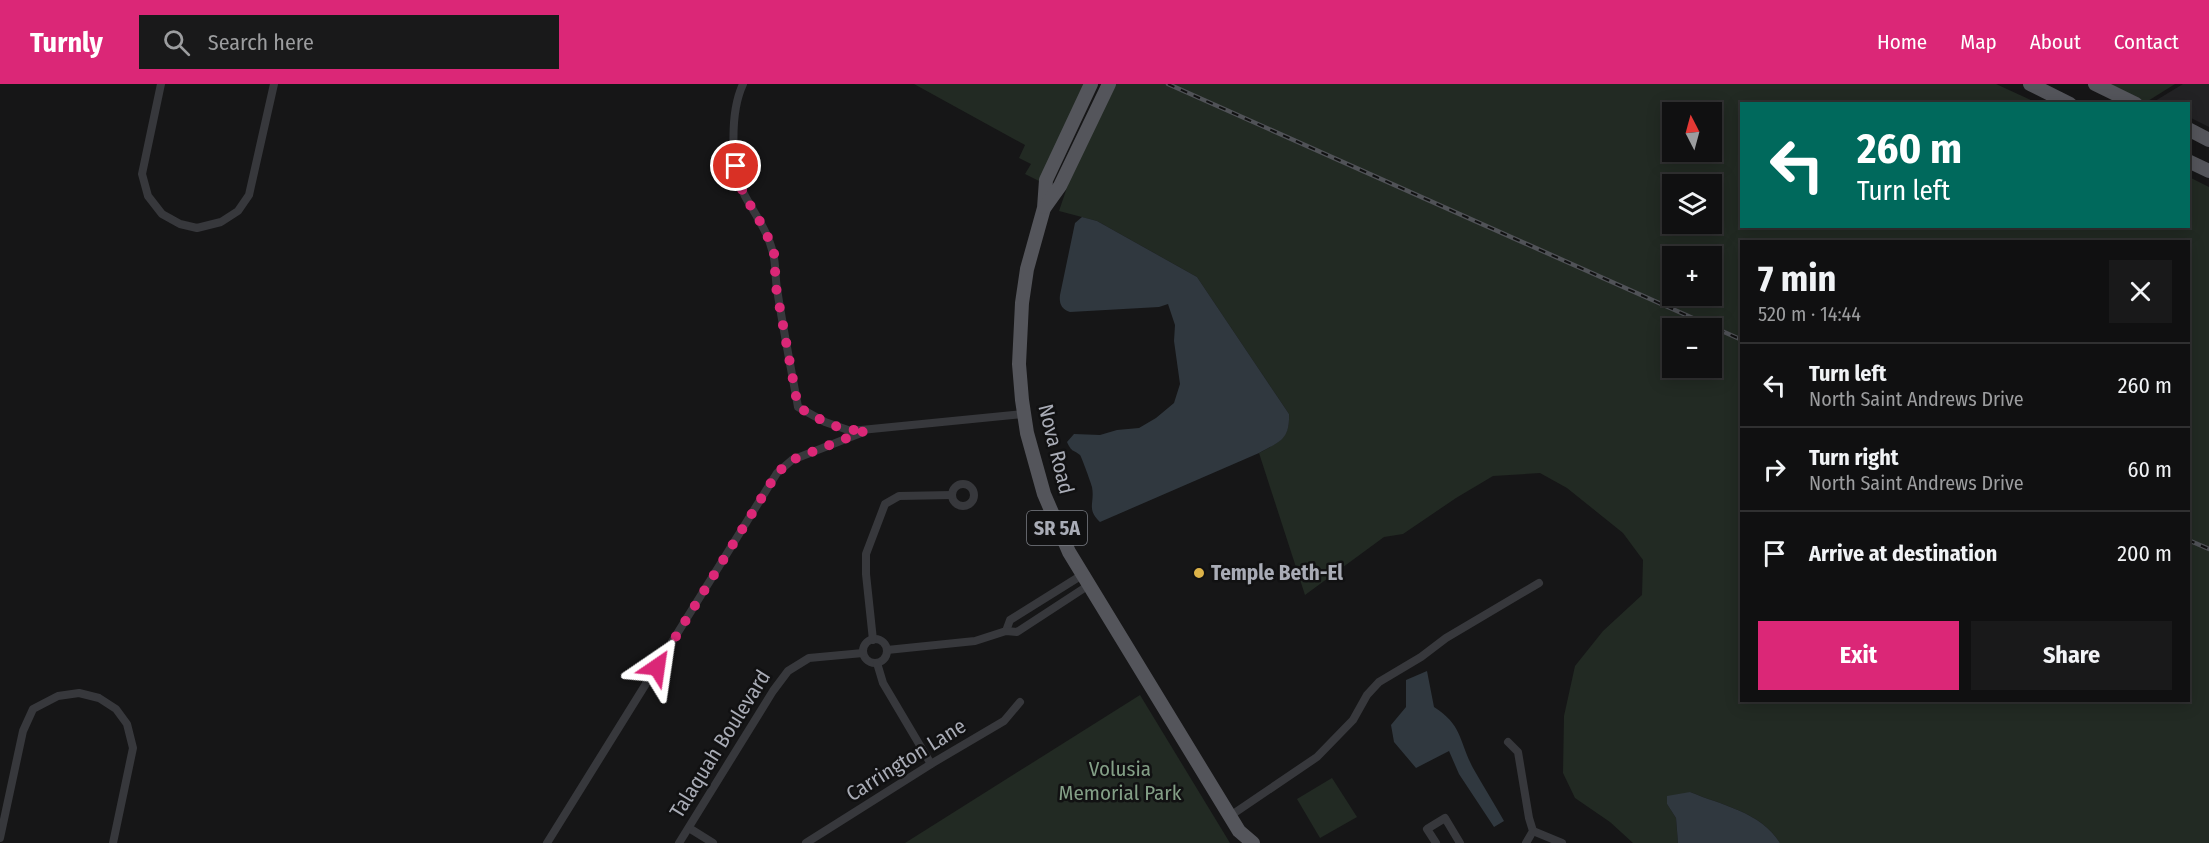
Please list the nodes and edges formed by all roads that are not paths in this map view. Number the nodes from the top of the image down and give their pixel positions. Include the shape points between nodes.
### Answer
1 (160, 84) edge
2 (274, 84) edge
3 (743, 84) edge
4 (1091, 84) edge
5 (1108, 84) edge
6 (2030, 84) edge
7 (2095, 84) edge
8 (2049, 88) edge
9 (2067, 102) edge
10 (2132, 102) edge
11 (2190, 130) edge
12 (2209, 140) edge
13 (2190, 162) edge
14 (2209, 171) edge
15 (1044, 208) junction
16 (1024, 414) junction
17 (867, 430) junction
18 (952, 495) dead end
19 (1085, 580) junction
20 (1539, 583) dead end
21 (1041, 601) junction
22 (1048, 613) junction
23 (1006, 631) junction
24 (873, 640) junction
25 (887, 650) junction
26 (863, 653) junction
27 (877, 663) junction
28 (1020, 702) dead end
29 (1508, 742) dead end
30 (931, 764) junction
31 (1230, 816) junction
32 (689, 828) junction
33 (1533, 831) junction
34 (1241, 837) edge
35 (0, 838) edge
36 (113, 843) edge
37 (547, 843) edge
38 (679, 843) edge
39 (713, 843) edge
40 (806, 843) edge
41 (1252, 843) edge
42 (1436, 843) edge
43 (1460, 843) edge
44 (1526, 843) edge
45 (1562, 843) edge

1 - 2 street via 142,174 148,196 162,214 197,228 221,222 238,211 249,195
3 - 17 street via 733,138 736,166 743,193 774,253 776,287 798,407 850,431
4 - 15 main road, Nova Road / SR 5A via 1046,180
5 - 15 main road, Nova Road / SR 5A via 1060,186
6 - 8 main road
7 - 10 main road
8 - 9 main road
11 - 12 main road
13 - 14 main road
15 - 16 main road, Nova Road / SR 5A via 1022,303 1019,364
16 - 17 street
16 - 19 main road, Nova Road / SR 5A via 1034,461 1055,525
17 - 37 street via 792,460 777,473
18 - 24 street via 899,496 885,504 866,554
19 - 21 street
19 - 22 street
19 - 31 main road, Nova Road / SR 5A
20 - 31 street via 1378,682 1353,720 1317,757
21 - 22 street
21 - 23 street via 1010,620
22 - 23 street via 1017,632
23 - 25 street via 975,641
24 - 25 street via 882,642
24 - 26 street via 866,643
25 - 27 street
26 - 27 street via 866,660
26 - 32 street, Talaquah Boulevard via 809,658 788,671
27 - 30 street via 883,683
28 - 30 street, Carrington Lane via 1004,721
29 - 33 street via 1518,752
30 - 40 street, Carrington Lane
31 - 34 main road, Nova Road / SR 5A
32 - 38 street, Talaquah Boulevard
32 - 39 street
33 - 44 street
33 - 45 street
34 - 41 main road, SR 5A
35 - 36 street via 23,731 33,709 58,696 79,693 99,698 116,709 126,724 133,748
42 - 43 street via 1427,828 1445,818

